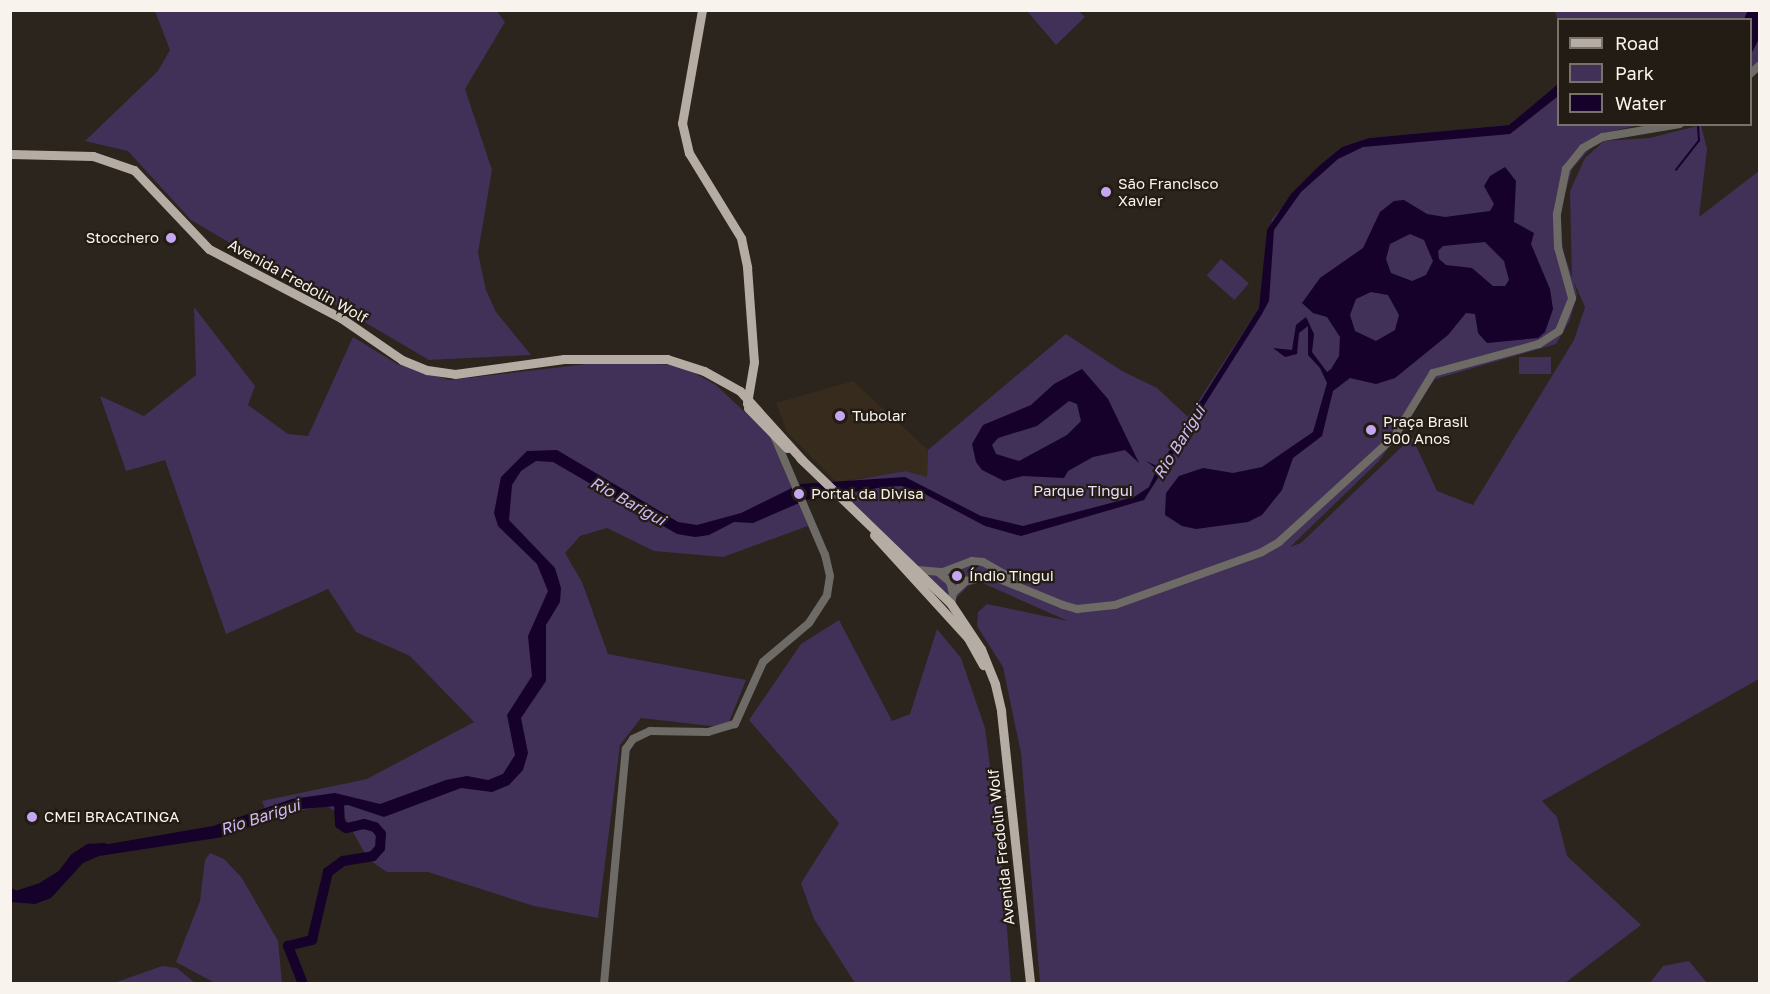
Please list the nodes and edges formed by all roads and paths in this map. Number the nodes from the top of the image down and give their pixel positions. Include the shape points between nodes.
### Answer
1 (702, 10) edge
2 (1668, 126) edge
3 (10, 154) edge
4 (743, 399) junction
5 (774, 435) junction
6 (803, 461) junction
7 (794, 481) junction
8 (938, 572) junction
9 (915, 573) junction
10 (953, 594) junction
11 (1047, 600) junction
12 (947, 606) junction
13 (604, 984) edge
14 (1030, 984) edge

1 - 4 main road via 683,136 689,153 741,238 747,267 753,372
2 - 11 street via 1603,137 1583,148 1566,169 1557,214 1558,247 1572,298 1564,323 1551,338 1433,373 1386,446 1290,533 1262,552 1115,605 1077,609
3 - 4 main road, Avenida Fredolin Wolf via 93,156 134,170 209,249 341,318 402,360 427,370 455,374 564,359 667,358 704,371
4 - 5 main road, Avenida Fredolin Wolf
4 - 6 main road, Avenida Fredolin Wolf
5 - 6 main road, Avenida Fredolin Wolf
5 - 7 street
6 - 7 street
6 - 9 main road, Avenida Fredolin Wolf
7 - 13 street via 830,576 820,611 763,662 735,724 708,732 650,730 633,739 622,766
8 - 9 street
8 - 10 street via 950,582
8 - 11 street via 972,561 983,562
9 - 12 main road, Avenida Fredolin Wolf
10 - 11 street via 966,581 992,576
10 - 12 street
12 - 14 main road, Avenida Fredolin Wolf via 971,637 1000,707

